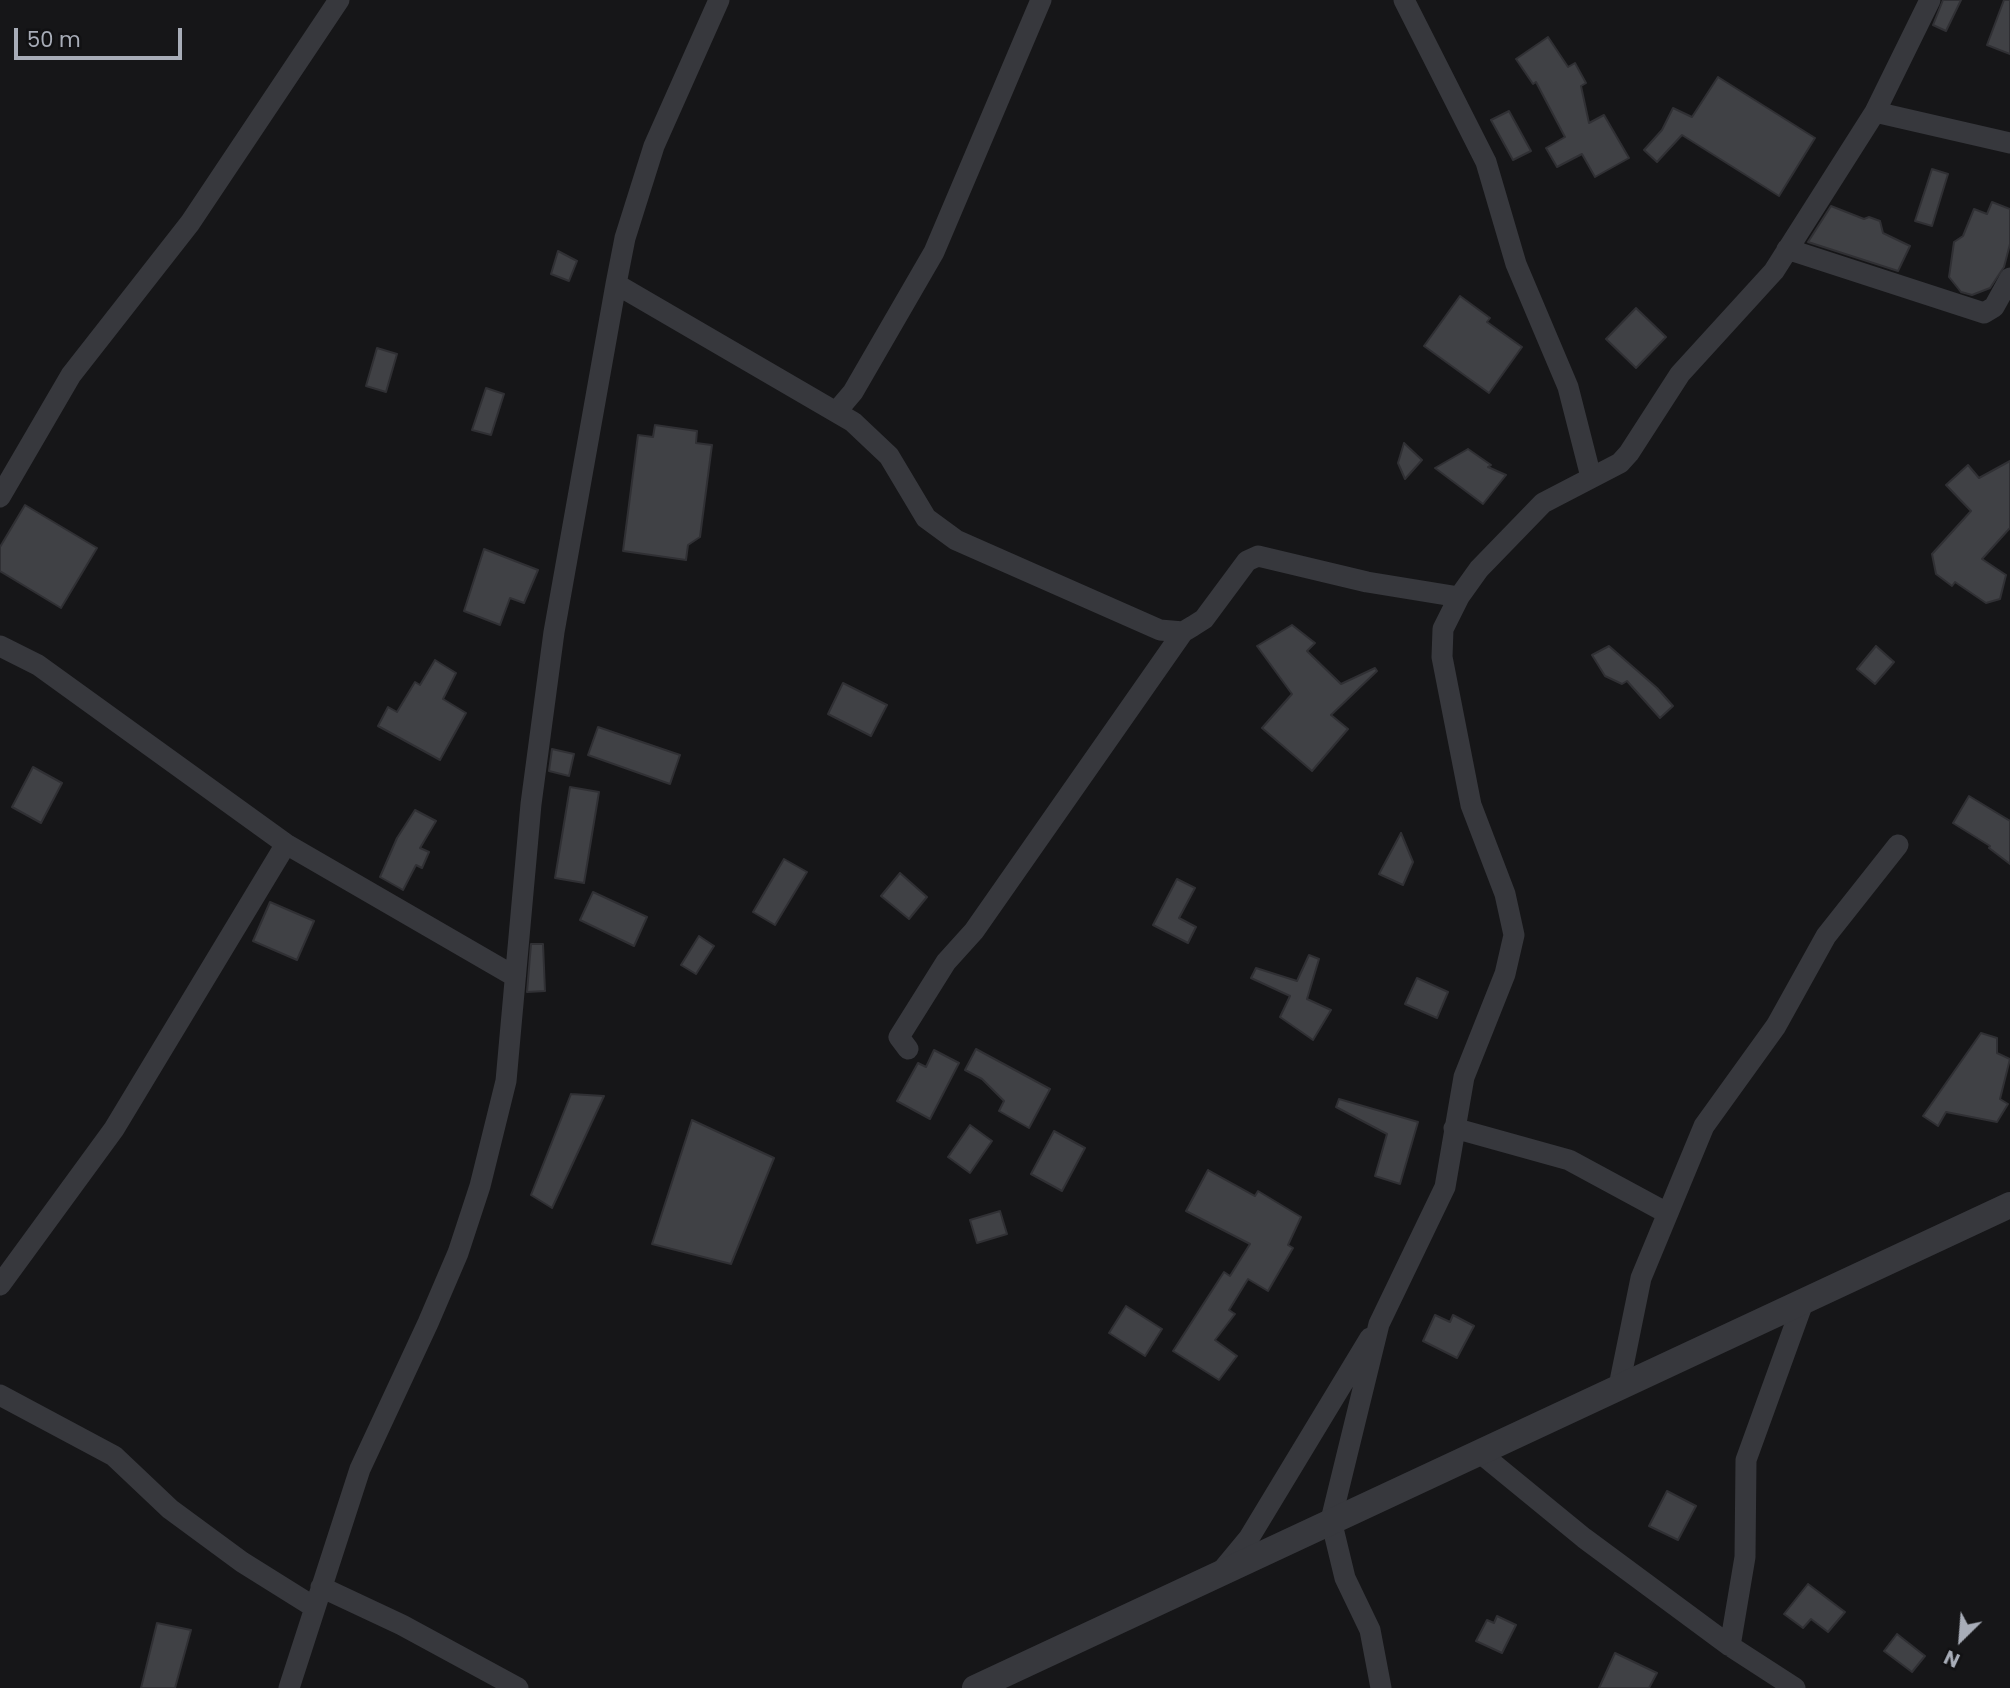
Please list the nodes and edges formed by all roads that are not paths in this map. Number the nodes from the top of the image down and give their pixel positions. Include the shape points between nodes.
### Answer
1 (339, 0) edge
2 (719, 0) edge
3 (1041, 0) edge
4 (1404, 0) edge
5 (1930, 0) edge
6 (1875, 112) junction
7 (2010, 143) edge
8 (1787, 249) junction
9 (2010, 278) edge
10 (616, 284) junction
11 (836, 412) junction
12 (1591, 477) junction
13 (0, 497) edge
14 (1459, 597) junction
15 (1183, 632) junction
16 (0, 646) edge
17 (286, 844) junction
18 (1898, 845) dead end
19 (514, 976) junction
20 (908, 1049) dead end
21 (1454, 1128) junction
22 (2010, 1205) edge
23 (1667, 1213) junction
24 (0, 1285) edge
25 (1804, 1300) junction
26 (1379, 1324) junction
27 (1619, 1387) junction
28 (0, 1395) edge
29 (1479, 1452) junction
30 (1331, 1520) junction
31 (1220, 1573) junction
32 (318, 1597) junction
33 (1730, 1646) junction
34 (289, 1688) edge
35 (519, 1688) edge
36 (975, 1688) edge
37 (1381, 1688) edge
38 (1795, 1688) edge

1 - 13 street via 190,223 71,375
2 - 10 street via 654,146 625,238
3 - 11 street via 934,252 853,392
4 - 12 street via 1486,162 1516,264 1568,387
5 - 6 street
6 - 7 street
6 - 8 street
8 - 9 street via 1984,313 1994,307
8 - 12 street via 1760,289 1680,374 1633,448 1620,463
10 - 11 street
10 - 19 street via 554,632
11 - 15 street via 889,456 926,518 956,540 1160,630
12 - 14 street via 1543,503 1479,569
14 - 15 street via 1367,582 1258,556 1247,561 1204,619
14 - 21 street via 1443,629 1442,657 1471,805 1505,894 1514,935 1505,974 1464,1077
15 - 20 street via 974,931 946,962 899,1037
16 - 17 street via 38,665
17 - 19 street
17 - 24 street via 114,1129
18 - 23 street via 1826,936 1776,1026 1704,1126
19 - 32 street via 506,1081 480,1186 438,1300 360,1469
21 - 23 street via 1569,1160
21 - 26 street via 1445,1187
22 - 25 street
23 - 27 street via 1641,1278
25 - 27 street
25 - 33 street via 1746,1460 1745,1557
26 - 30 street
26 - 31 street via 1249,1538
27 - 29 street
28 - 32 street via 114,1456 170,1509 242,1562
29 - 30 street
29 - 33 street via 1584,1538
30 - 31 street
30 - 37 street via 1345,1578 1370,1630
31 - 36 street
32 - 34 street
32 - 35 street via 402,1625
33 - 38 street

